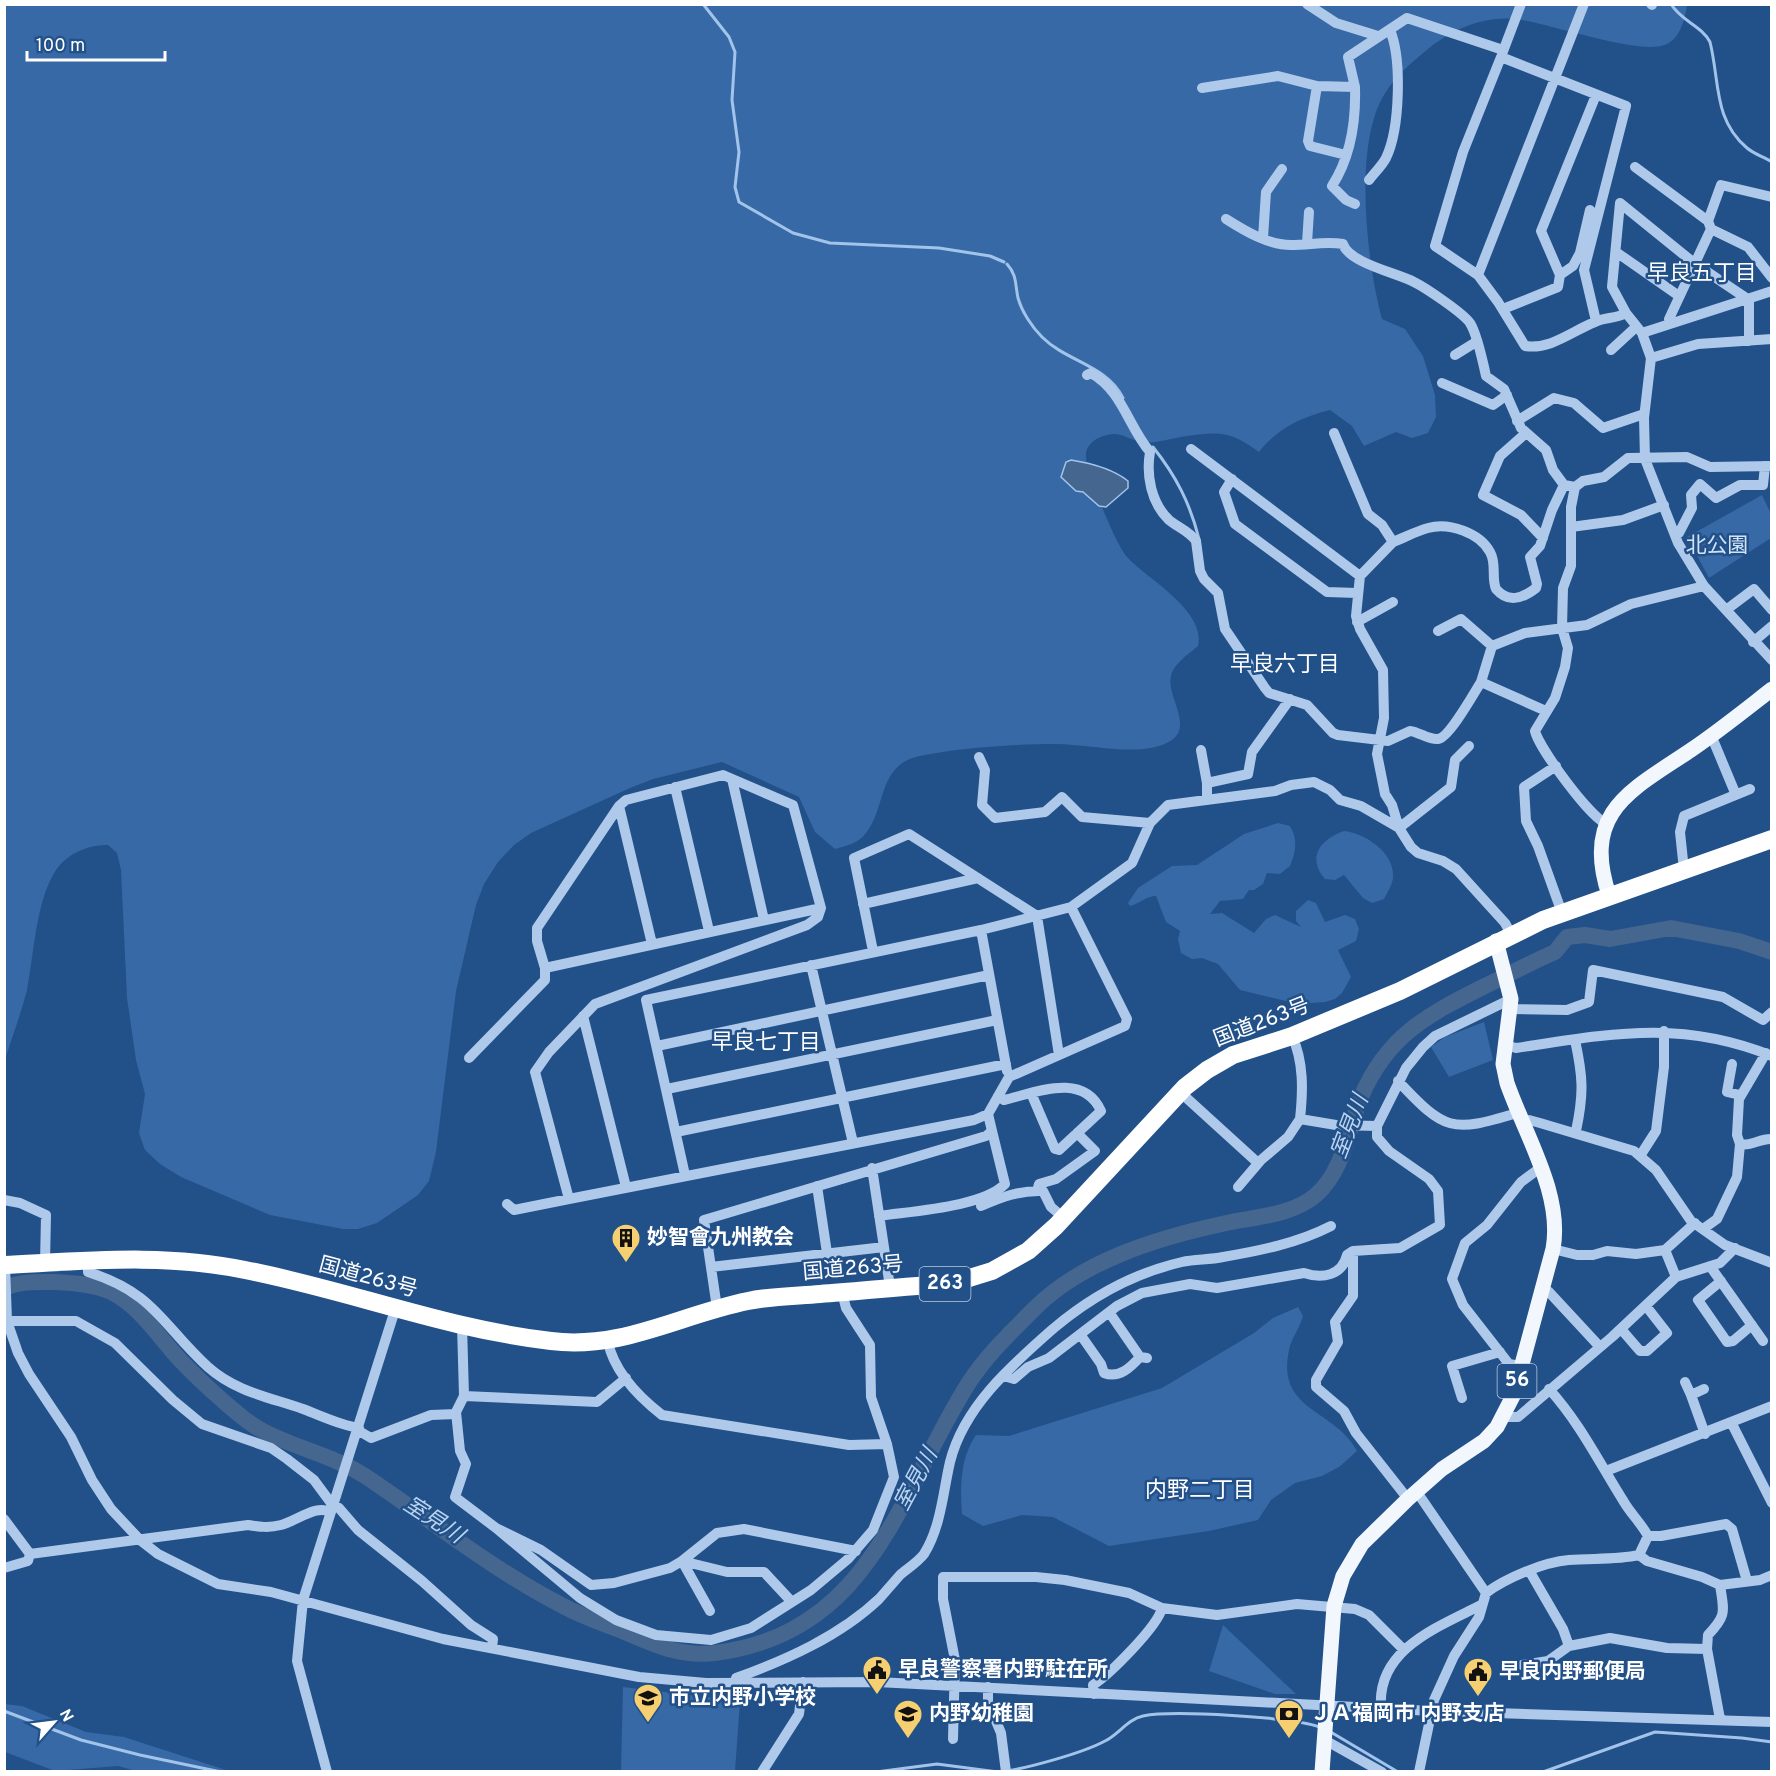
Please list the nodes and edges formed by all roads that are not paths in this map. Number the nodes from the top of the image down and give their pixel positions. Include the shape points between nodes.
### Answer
1 (1307, 4) edge
2 (1521, 4) edge
3 (1584, 4) edge
4 (1390, 30) junction
5 (1378, 36) junction
6 (1502, 53) junction
7 (1555, 79) junction
8 (1317, 86) junction
9 (1355, 87) junction
10 (1202, 88) dead end
11 (1596, 95) junction
12 (1346, 155) junction
13 (1635, 167) dead end
14 (1282, 169) dead end
15 (1369, 180) dead end
16 (1772, 196) edge
17 (1355, 204) dead end
18 (1590, 210) dead end
19 (1309, 212) dead end
20 (1226, 219) dead end
21 (1710, 225) junction
22 (1263, 238) junction
23 (1307, 243) junction
24 (1616, 252) junction
25 (1694, 263) junction
26 (1478, 275) junction
27 (1560, 275) junction
28 (1772, 278) edge
29 (1772, 291) edge
30 (1679, 297) junction
31 (1749, 300) junction
32 (1503, 309) junction
33 (1626, 313) junction
34 (1596, 321) junction
35 (1671, 323) junction
36 (1639, 330) junction
37 (1772, 339) edge
38 (1749, 340) junction
39 (1476, 342) junction
40 (1611, 350) dead end
41 (1455, 355) dead end
42 (1651, 358) junction
43 (1087, 375) dead end
44 (1442, 383) dead end
45 (1507, 395) junction
46 (1644, 414) junction
47 (1516, 420) junction
48 (1526, 433) junction
49 (1334, 434) dead end
50 (1191, 448) dead end
51 (1645, 459) junction
52 (1768, 466) edge
53 (1232, 479) junction
54 (1570, 486) junction
55 (1664, 505) junction
56 (1572, 527) junction
57 (1675, 534) junction
58 (1543, 538) junction
59 (1393, 542) junction
60 (1360, 576) junction
61 (1704, 586) junction
62 (1358, 594) junction
63 (1394, 602) dead end
64 (1726, 610) junction
65 (1772, 610) edge
66 (1357, 622) junction
67 (1772, 626) edge
68 (1562, 628) junction
69 (1438, 631) dead end
70 (1753, 642) junction
71 (1492, 646) junction
72 (1772, 660) edge
73 (1481, 682) junction
74 (1772, 689) edge
75 (1290, 699) junction
76 (1546, 711) junction
77 (1712, 735) junction
78 (1379, 740) junction
79 (1469, 746) dead end
80 (1201, 750) dead end
81 (979, 757) dead end
82 (1556, 766) junction
83 (732, 779) junction
84 (1207, 783) junction
85 (675, 788) junction
86 (1750, 789) dead end
87 (1736, 795) junction
88 (1207, 801) junction
89 (619, 806) junction
90 (1150, 823) junction
91 (1607, 824) junction
92 (1399, 828) junction
93 (1770, 843) edge
94 (1684, 870) junction
95 (978, 878) junction
96 (1609, 895) junction
97 (863, 904) junction
98 (1071, 907) junction
99 (821, 908) junction
100 (1562, 913) junction
101 (1036, 916) junction
102 (764, 920) junction
103 (981, 930) junction
104 (709, 931) junction
105 (1504, 937) junction
106 (652, 944) junction
107 (873, 951) junction
108 (811, 964) junction
109 (545, 968) junction
110 (989, 975) junction
111 (642, 987) junction
112 (646, 1000) junction
113 (1511, 1004) junction
114 (822, 1011) junction
115 (1772, 1012) edge
116 (583, 1016) junction
117 (997, 1020) junction
118 (1664, 1031) junction
119 (1292, 1036) junction
120 (1575, 1040) junction
121 (1505, 1044) junction
122 (657, 1046) junction
123 (1769, 1054) edge
124 (832, 1055) junction
125 (1059, 1055) junction
126 (469, 1058) dead end
127 (1006, 1064) junction
128 (1732, 1064) dead end
129 (1009, 1077) junction
130 (1398, 1081) junction
131 (667, 1089) junction
132 (1180, 1092) junction
133 (1031, 1094) junction
134 (1740, 1095) junction
135 (998, 1096) junction
136 (842, 1098) junction
137 (988, 1114) junction
138 (1519, 1118) junction
139 (1299, 1119) junction
140 (1377, 1126) junction
141 (992, 1131) junction
142 (1576, 1131) junction
143 (676, 1132) junction
144 (1077, 1133) junction
145 (1772, 1139) edge
146 (853, 1143) junction
147 (1740, 1144) junction
148 (1640, 1156) junction
149 (1258, 1163) junction
150 (872, 1168) junction
151 (1540, 1168) junction
152 (685, 1175) junction
153 (817, 1186) junction
154 (626, 1187) junction
155 (1238, 1187) dead end
156 (1037, 1191) junction
157 (569, 1199) junction
158 (4, 1200) edge
159 (507, 1204) dead end
160 (981, 1206) dead end
161 (879, 1216) junction
162 (1064, 1218) junction
163 (1331, 1226) dead end
164 (1699, 1226) junction
165 (884, 1247) junction
166 (1736, 1248) junction
167 (1553, 1249) junction
168 (1665, 1250) junction
169 (1353, 1251) junction
170 (827, 1253) junction
171 (88, 1261) junction
172 (45, 1263) junction
173 (1772, 1263) edge
174 (5, 1265) edge
175 (1710, 1266) junction
176 (711, 1267) junction
177 (1676, 1276) junction
178 (1721, 1281) junction
179 (890, 1287) junction
180 (1543, 1288) junction
181 (842, 1292) junction
182 (1646, 1306) junction
183 (717, 1308) junction
184 (395, 1310) junction
185 (1109, 1312) junction
186 (7, 1321) junction
187 (462, 1325) junction
188 (1752, 1325) junction
189 (1621, 1329) junction
190 (7, 1333) edge
191 (1080, 1334) junction
192 (1763, 1341) dead end
193 (608, 1342) junction
194 (1600, 1347) junction
195 (1500, 1352) junction
196 (1521, 1366) junction
197 (1004, 1376) junction
198 (626, 1378) junction
199 (1684, 1382) dead end
200 (1549, 1389) junction
201 (1704, 1389) dead end
202 (1691, 1395) junction
203 (464, 1396) junction
204 (1462, 1398) dead end
205 (1772, 1406) edge
206 (456, 1414) junction
207 (1504, 1417) junction
208 (1731, 1422) junction
209 (359, 1430) junction
210 (1706, 1434) junction
211 (887, 1444) junction
212 (1606, 1472) junction
213 (1413, 1495) junction
214 (1772, 1503) edge
215 (332, 1508) junction
216 (4, 1519) edge
217 (496, 1528) junction
218 (1648, 1536) junction
219 (140, 1540) junction
220 (856, 1551) junction
221 (30, 1554) junction
222 (1640, 1556) junction
223 (682, 1561) junction
224 (4, 1568) edge
225 (1530, 1572) junction
226 (1772, 1575) edge
227 (1747, 1581) junction
228 (1720, 1586) junction
229 (1486, 1593) junction
230 (303, 1600) junction
231 (791, 1601) junction
232 (1481, 1605) junction
233 (1334, 1606) junction
234 (1162, 1608) junction
235 (710, 1611) dead end
236 (1569, 1646) junction
237 (492, 1648) junction
238 (1707, 1648) junction
239 (1403, 1649) junction
240 (1522, 1665) dead end
241 (803, 1682) junction
242 (735, 1683) junction
243 (955, 1685) junction
244 (988, 1687) junction
245 (1094, 1694) junction
246 (1325, 1705) junction
247 (1381, 1707) junction
248 (1432, 1711) junction
249 (1720, 1719) junction
250 (1772, 1722) edge
251 (953, 1739) dead end
252 (1323, 1739) junction
253 (1005, 1767) edge
254 (327, 1772) edge
255 (762, 1772) edge
256 (1322, 1772) edge
257 (1382, 1772) edge
258 (1419, 1772) edge

1 - 5 street via 1336,23
2 - 6 street
3 - 7 street
4 - 5 street
4 - 6 street via 1407,18
4 - 15 street via 1396,60 1393,137 1386,158
5 - 9 street via 1348,57
6 - 7 street
6 - 26 street via 1462,152 1435,246
7 - 11 street
7 - 26 street
8 - 9 street
8 - 10 street via 1278,76
8 - 12 street via 1310,146
9 - 12 street
11 - 27 street via 1541,231
11 - 34 street via 1626,106 1584,270
12 - 17 street via 1332,186
13 - 21 street
14 - 22 street via 1266,192
16 - 21 street via 1721,185
18 - 27 street via 1580,253 1573,266
19 - 23 street
20 - 22 street
21 - 25 street
21 - 28 street via 1748,247
22 - 23 street via 1292,245
23 - 39 street via 1343,244 1348,255 1414,281 1470,323
24 - 25 street via 1620,203
24 - 30 street
24 - 33 street via 1612,287
25 - 30 street
25 - 31 street
26 - 32 street
27 - 32 street via 1558,287
29 - 31 street
30 - 35 street
31 - 35 street
31 - 38 street
32 - 34 street via 1524,346 1534,347 1571,336
33 - 34 street via 1616,319
33 - 36 street
35 - 36 street
36 - 40 street
36 - 42 street
37 - 38 street
38 - 42 street via 1698,344
39 - 41 street
39 - 45 street via 1486,376
42 - 46 street
43 - 75 street via 1091,373 1113,390 1150,452 1149,476 1154,497 1167,518 1196,541 1200,571 1218,593 1225,629 1269,693
44 - 45 street via 1493,405
45 - 47 street
46 - 47 street via 1603,428 1574,403 1554,398
46 - 51 street
47 - 48 street
48 - 54 street via 1546,450 1553,470
48 - 58 street via 1500,456 1483,495 1521,515
49 - 59 street via 1368,513
50 - 53 street
51 - 52 street via 1687,457 1710,467
51 - 54 street via 1628,458 1604,477
51 - 55 street
52 - 57 street via 1763,485 1740,485 1716,498 1700,484 1691,495 1692,508
53 - 60 street
53 - 62 street via 1224,492 1235,524 1328,592
54 - 56 street
54 - 58 street via 1552,510
55 - 56 street via 1623,520
55 - 57 street
56 - 68 street
57 - 61 street
58 - 59 street via 1530,556 1536,588 1527,596 1513,599 1503,597 1496,589 1490,552 1474,535 1439,526
59 - 60 street
60 - 62 street
61 - 64 street
61 - 68 street via 1631,604 1587,625
62 - 66 street
63 - 66 street
64 - 65 street via 1754,589
64 - 70 street
66 - 78 street via 1383,670 1384,718
67 - 70 street
68 - 71 street via 1525,633
68 - 76 street via 1568,648 1565,667 1555,698
69 - 71 street via 1461,618
70 - 72 street
71 - 73 street
73 - 76 street
73 - 78 street via 1445,736 1437,740 1410,731 1388,741
74 - 77 main road
75 - 78 street via 1307,705 1333,733
75 - 84 street via 1252,752 1248,774
76 - 82 street via 1535,731
77 - 87 street
77 - 91 main road via 1628,792
78 - 92 street via 1377,765
79 - 92 street via 1455,760 1451,787
80 - 84 street
81 - 90 street via 986,770 982,805 996,818 1045,812 1062,797 1082,817
82 - 91 street via 1598,820
82 - 100 street via 1524,787 1524,798 1526,821
83 - 85 street via 723,775
83 - 99 street via 793,805
83 - 102 street
84 - 88 street
85 - 89 street via 626,800
85 - 104 street
86 - 87 street
87 - 94 street via 1684,816 1680,832
88 - 90 street via 1168,805
88 - 92 street via 1314,782 1340,800 1361,806
89 - 106 street
89 - 109 street via 537,928
90 - 98 street via 1132,863
91 - 96 main road via 1602,871
92 - 105 street via 1418,853 1456,869 1505,923
93 - 94 highway, 国道263号 / 263
94 - 96 highway, 国道263号 / 263
95 - 97 street
95 - 97 street via 909,834 854,858
95 - 101 street
96 - 100 highway, 国道263号 / 263
97 - 107 street
98 - 101 street
98 - 125 street via 1127,1019 1125,1026
99 - 102 street
99 - 111 street via 818,917 807,925
100 - 105 highway, 国道263号 / 263
101 - 103 street
101 - 125 street
102 - 104 street
103 - 107 street
103 - 110 street
104 - 106 street
105 - 113 main road, 56
105 - 119 highway, 国道263号 / 263 via 1400,992
106 - 109 street
107 - 108 street
108 - 112 street
108 - 114 street
109 - 126 street via 544,980
110 - 114 street
110 - 117 street
111 - 112 street
111 - 116 street via 595,1004
112 - 122 street
113 - 115 street via 1567,1010 1588,1002 1593,970 1723,997 1763,1020
113 - 121 main road, 56
113 - 130 street via 1435,1036
114 - 122 street
114 - 124 street
116 - 154 street
116 - 157 street via 535,1072
117 - 124 street
117 - 127 street
118 - 120 street
118 - 123 street via 1714,1037
118 - 148 street via 1656,1131
119 - 132 highway, 国道263号 / 263 via 1233,1055
119 - 139 street via 1298,1048 1303,1083
120 - 121 street via 1516,1048
120 - 142 street via 1583,1097
121 - 138 main road, 56 via 1506,1083
122 - 131 street
123 - 134 street
124 - 131 street
124 - 136 street
125 - 129 street
127 - 129 street
127 - 136 street
128 - 134 street via 1727,1092
129 - 135 street
130 - 138 street via 1429,1114 1447,1124
130 - 140 street
131 - 143 street
132 - 149 street
132 - 162 highway, 国道263号 / 263
133 - 135 street via 1004,1100
133 - 144 street via 1055,1149 1059,1150
133 - 144 street via 1059,1086 1079,1089 1097,1103 1101,1111
134 - 147 street
135 - 137 street
136 - 143 street
136 - 146 street
137 - 141 street
137 - 146 street
138 - 142 street
138 - 151 main road, 56
139 - 140 street
139 - 149 street via 1288,1137
140 - 169 street via 1377,1137 1389,1151 1429,1179 1438,1191 1440,1225 1400,1248
141 - 150 street via 986,1136
141 - 161 street via 1005,1184 999,1190 976,1200
142 - 148 street
143 - 152 street
144 - 156 street via 1095,1151 1056,1179 1040,1184
145 - 147 street
146 - 152 street
147 - 164 street via 1737,1177 1717,1219
148 - 164 street via 1656,1170
149 - 155 street
150 - 153 street
150 - 161 street
151 - 167 main road, 56 via 1555,1211
151 - 195 street via 1521,1182 1487,1226 1465,1243 1453,1273 1453,1283 1464,1305
152 - 154 street
153 - 170 street
153 - 176 street via 704,1220
154 - 157 street
156 - 160 street via 1008,1195
156 - 162 street via 1043,1191
157 - 159 street via 514,1210
158 - 172 street via 46,1215
161 - 165 street
162 - 179 highway, 国道263号 / 263 via 1028,1251 992,1271 950,1284
163 - 197 street via 1252,1251 1184,1261 1116,1285 1056,1326
164 - 166 street via 1725,1245
164 - 168 street
165 - 170 street
165 - 179 street
166 - 173 street
166 - 175 street via 1720,1263
167 - 168 street via 1585,1255
167 - 180 main road, 56
168 - 177 street
169 - 185 street via 1332,1275 1317,1277 1304,1273 1217,1287 1190,1284 1165,1288 1142,1293
169 - 213 street via 1353,1296 1335,1322 1338,1342 1316,1380 1316,1387 1344,1412 1356,1433
170 - 176 street
171 - 172 highway, 国道263号 / 263
171 - 184 highway, 国道263号 / 263 via 165,1258 245,1270
171 - 209 street via 88,1272 136,1293 225,1380 244,1391
172 - 174 highway, 国道263号 / 263
174 - 186 street
175 - 177 street
175 - 178 street
176 - 183 street
177 - 182 street
178 - 188 street
178 - 188 street via 1698,1300 1727,1342
179 - 181 highway, 国道263号 / 263
180 - 194 street
180 - 196 main road, 56
181 - 183 highway, 国道263号 / 263 via 750,1300
181 - 211 street via 846,1308 870,1345 871,1397
182 - 189 street
182 - 189 street via 1667,1333 1647,1352 1640,1351
183 - 193 highway, 国道263号 / 263
184 - 187 highway, 国道263号 / 263
184 - 209 street
185 - 191 street
185 - 191 street via 1144,1358 1128,1371 1104,1374
186 - 190 street
186 - 215 street via 65,1319 88,1326 115,1343 202,1424 271,1448 314,1480
187 - 193 highway, 国道263号 / 263 via 550,1341
187 - 203 street
188 - 192 street
189 - 194 street
190 - 219 street via 71,1437 92,1480 111,1509
191 - 197 street via 1014,1379
193 - 198 street via 611,1356
194 - 200 street
195 - 196 street via 1509,1364
195 - 204 street via 1452,1366
196 - 207 main road, 56
197 - 242 street via 971,1414 951,1460 940,1513 923,1554 878,1600 852,1619 795,1654 736,1678
198 - 203 street via 597,1402
198 - 211 street via 642,1399 662,1415 849,1445
199 - 202 street
200 - 207 street via 1518,1417
200 - 212 street via 1569,1412
201 - 202 street
202 - 210 street
203 - 206 street
205 - 208 street
206 - 209 street via 431,1415 371,1438
206 - 217 street via 460,1451 466,1464 455,1497
207 - 213 main road, 56 via 1484,1441 1442,1469
208 - 210 street
208 - 214 street
209 - 215 street
210 - 212 street
211 - 220 street via 894,1477 873,1530
212 - 218 street
213 - 229 street
213 - 233 main road, 56 via 1362,1544 1343,1576
215 - 219 street via 283,1525 248,1525
215 - 230 street
215 - 237 street via 493,1640
216 - 221 street
217 - 223 street via 540,1550 591,1585 624,1581
217 - 231 street via 580,1598 616,1620 657,1635 711,1640 751,1628
218 - 222 street
218 - 227 street via 1726,1524 1740,1550
219 - 221 street
219 - 230 street via 188,1571 218,1584
220 - 223 street via 744,1529 717,1533
220 - 231 street via 811,1590
221 - 224 street via 28,1561
222 - 225 street via 1567,1560
222 - 228 street
223 - 231 street via 727,1572 764,1572
223 - 235 street
225 - 229 street
225 - 236 street
226 - 227 street
227 - 228 street
228 - 238 street via 1724,1612 1708,1635
229 - 232 street
230 - 237 street via 408,1630
230 - 254 street via 297,1661
232 - 239 street
232 - 248 street via 1479,1617 1440,1685
233 - 234 street via 1297,1604 1217,1615
233 - 239 street via 1369,1616
233 - 246 main road, 56
234 - 243 street via 1129,1593 1065,1580 943,1577
234 - 245 street via 1153,1626 1094,1685
236 - 238 street via 1610,1638 1667,1648
236 - 240 street via 1548,1661
237 - 242 street via 639,1677
238 - 249 street
239 - 247 street via 1388,1670
241 - 242 street
241 - 243 street
241 - 255 street via 799,1714
243 - 244 street
243 - 251 street
244 - 245 street
244 - 253 street via 988,1702 1001,1733
245 - 246 street
246 - 247 street
246 - 252 main road, 56
247 - 248 street
248 - 249 street
248 - 258 street
249 - 250 street
252 - 256 main road, 56
252 - 257 street

